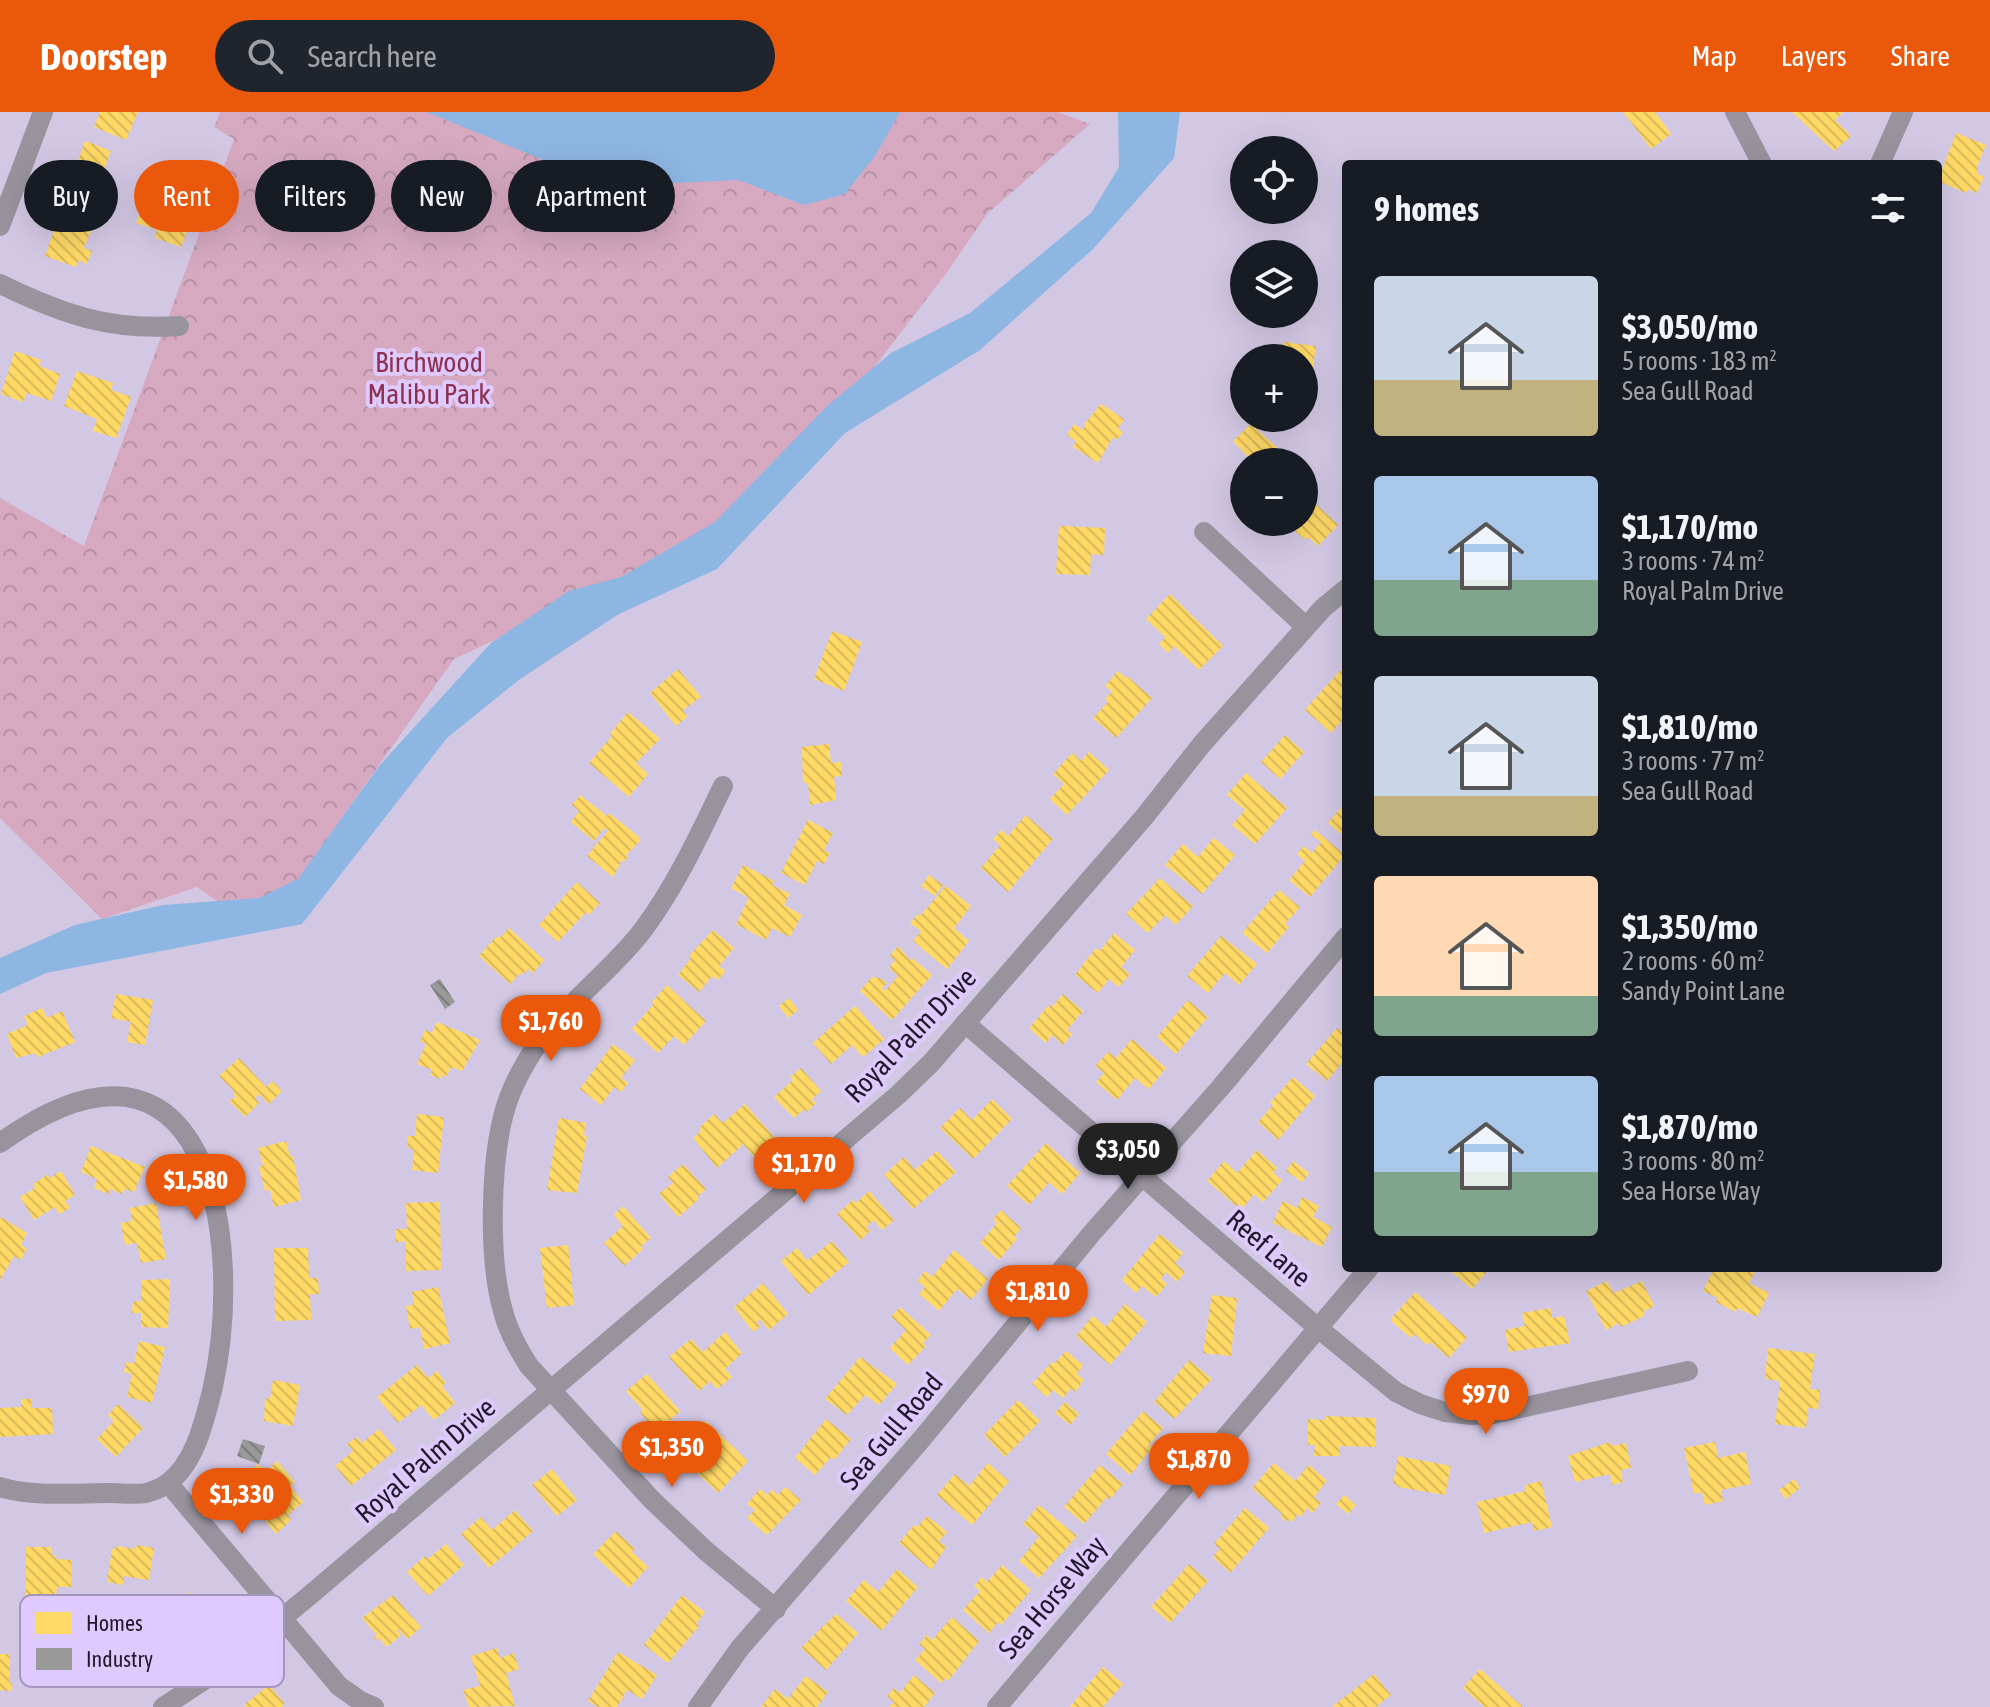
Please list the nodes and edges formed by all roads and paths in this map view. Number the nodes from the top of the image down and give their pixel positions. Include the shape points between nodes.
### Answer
1 (43, 112) edge
2 (1735, 112) edge
3 (1903, 112) edge
4 (1760, 160) edge
5 (1882, 160) edge
6 (0, 226) edge
7 (0, 284) edge
8 (179, 326) dead end
9 (1204, 532) dead end
10 (1342, 592) edge
11 (1306, 627) junction
12 (723, 786) dead end
13 (1342, 942) edge
14 (965, 1023) junction
15 (0, 1143) edge
16 (1143, 1174) junction
17 (1366, 1272) edge
18 (1318, 1328) junction
19 (1688, 1371) dead end
20 (550, 1390) junction
21 (168, 1483) junction
22 (0, 1487) edge
23 (262, 1595) edge
24 (776, 1609) junction
25 (284, 1615) edge
26 (284, 1622) edge
27 (194, 1687) edge
28 (163, 1707) edge
29 (374, 1707) edge
30 (698, 1707) edge
31 (997, 1707) edge

1 - 6 street
2 - 4 street
3 - 5 street
7 - 8 street via 116,326
9 - 11 street
10 - 11 street, Royal Palm Drive
11 - 14 street, Royal Palm Drive
12 - 20 street via 669,893 641,932 534,1049 506,1107 494,1206 498,1290 514,1341
13 - 16 street, Sea Gull Road
14 - 16 street, Reef Lane
14 - 20 street, Royal Palm Drive via 899,1094
15 - 21 street via 59,1106 104,1096 151,1105 185,1132 198,1151 218,1217 223,1316 207,1411 190,1458
16 - 18 street, Reef Lane
16 - 24 street, Sea Gull Road
17 - 18 street, Sea Horse Way
18 - 19 street, Reef Lane via 1396,1392 1445,1412 1493,1414
18 - 31 street, Sea Horse Way
20 - 24 street via 652,1500
20 - 25 street, Royal Palm Drive
21 - 22 street via 144,1493
21 - 23 street
24 - 30 street, Sea Gull Road
26 - 29 street via 339,1686
27 - 28 street, Royal Palm Drive

